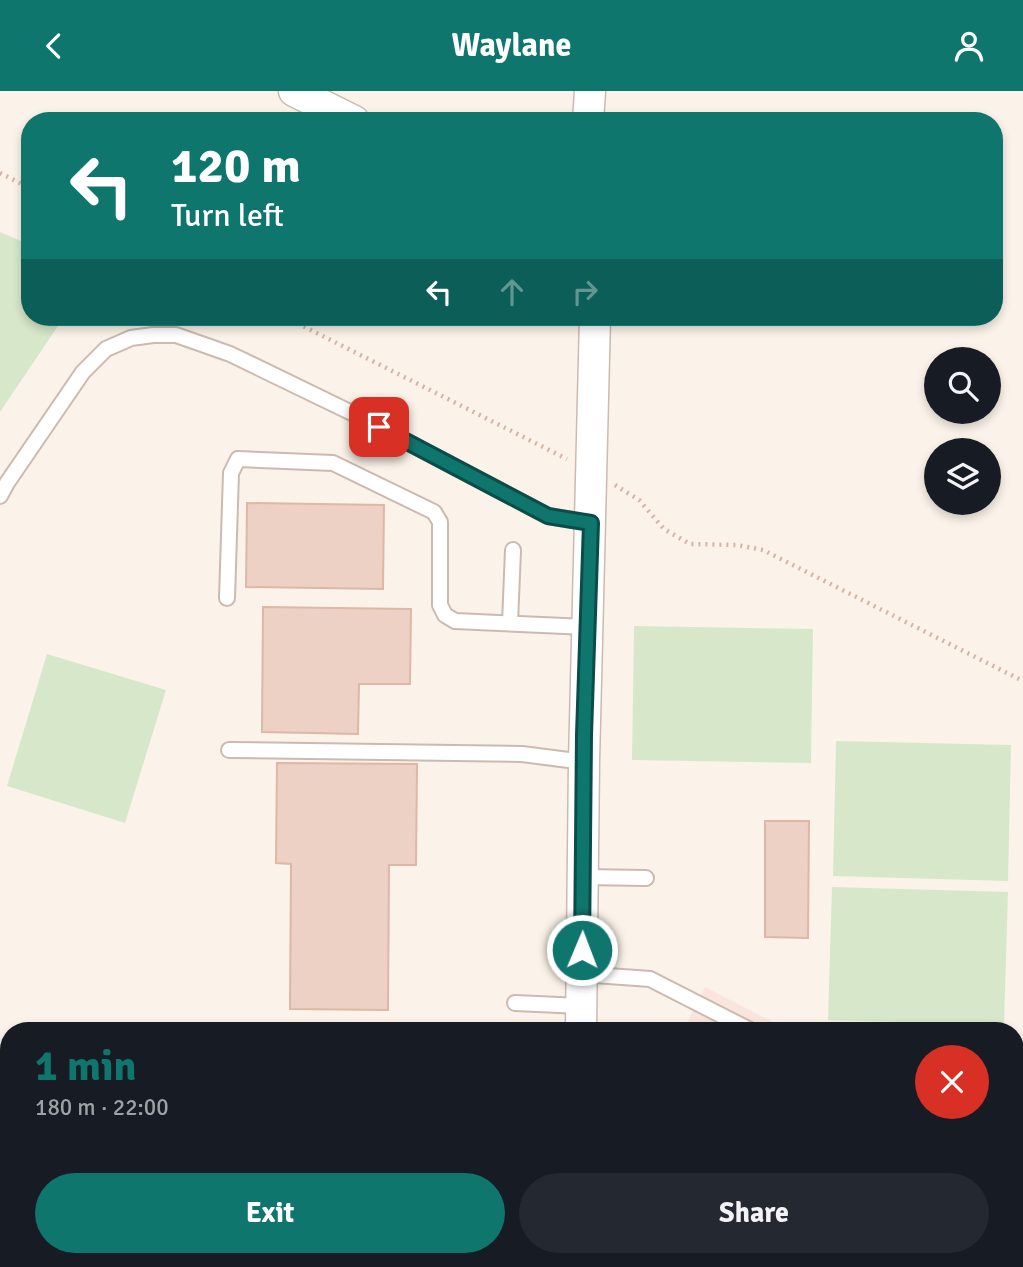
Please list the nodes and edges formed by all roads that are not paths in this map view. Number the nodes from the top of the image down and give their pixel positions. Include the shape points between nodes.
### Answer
1 (294, 91) edge
2 (590, 91) edge
3 (336, 112) edge
4 (589, 112) edge
5 (595, 326) edge
6 (0, 496) edge
7 (591, 523) junction
8 (513, 550) dead end
9 (227, 598) dead end
10 (510, 623) junction
11 (587, 627) junction
12 (229, 750) dead end
13 (584, 762) junction
14 (583, 877) junction
15 (646, 878) dead end
16 (581, 974) junction
17 (515, 1003) dead end
18 (581, 1018) edge
19 (721, 1022) edge

1 - 3 street
2 - 4 street
5 - 7 street
6 - 7 lane via 83,372 106,349 131,338 176,335 230,354 354,414 548,516
7 - 11 street
8 - 10 lane
9 - 10 lane via 230,473 238,459 333,463 434,512 440,522 440,605 445,615 455,621
10 - 11 lane
11 - 13 street
12 - 13 lane via 522,754
13 - 14 street
14 - 15 lane
14 - 16 street
16 - 18 street
16 - 19 lane via 650,979
17 - 18 lane

